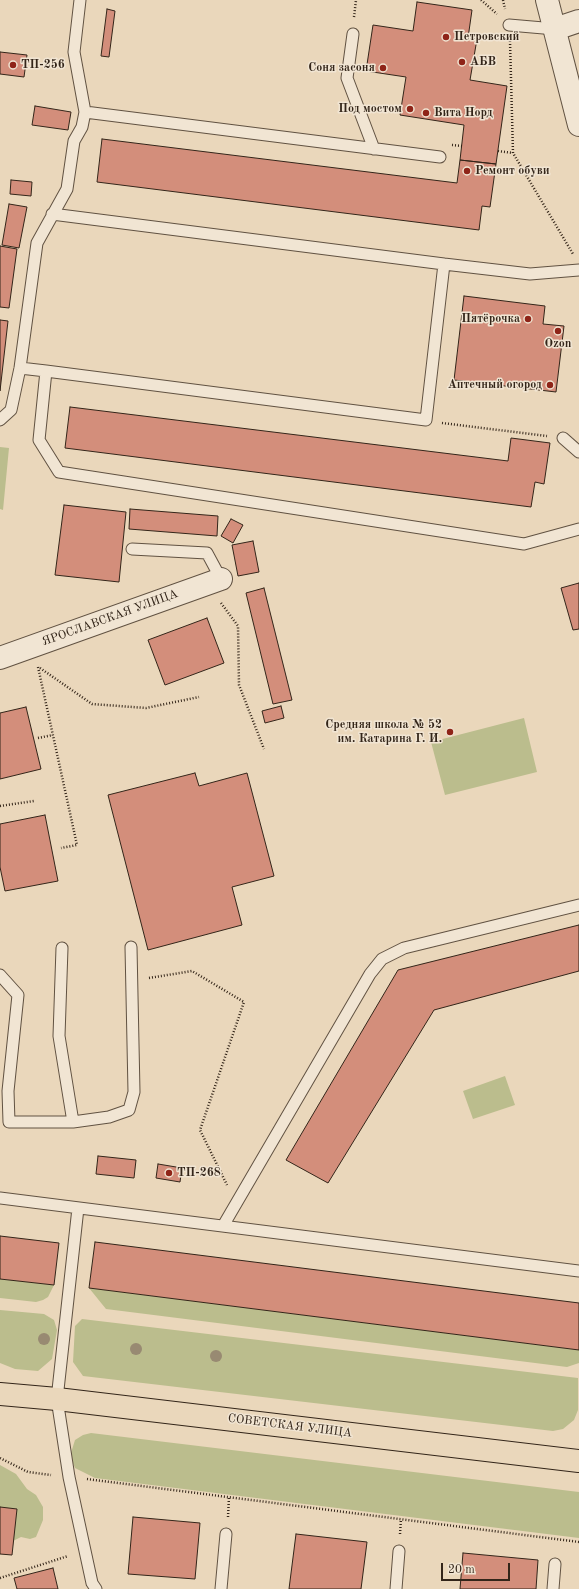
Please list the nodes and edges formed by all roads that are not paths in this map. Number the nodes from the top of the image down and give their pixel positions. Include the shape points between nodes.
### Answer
1 (80, 0) edge
2 (547, 0) edge
3 (579, 21) edge
4 (509, 25) road end
5 (554, 29) junction
6 (353, 34) dead end
7 (85, 112) junction
8 (579, 125) edge
9 (374, 149) junction
10 (440, 157) dead end
11 (52, 214) junction
12 (444, 264) junction
13 (579, 270) edge
14 (20, 368) junction
15 (46, 371) junction
16 (0, 420) edge
17 (563, 438) road end
18 (579, 452) edge
19 (579, 529) edge
20 (132, 550) dead end
21 (214, 581) joint
22 (0, 658) edge
23 (579, 905) edge
24 (131, 947) dead end
25 (62, 948) dead end
26 (0, 975) edge
27 (73, 1122) junction
28 (0, 1198) edge
29 (78, 1208) junction
30 (223, 1226) junction
31 (579, 1271) edge
32 (0, 1394) edge
33 (57, 1399) junction
34 (579, 1461) edge
35 (226, 1534) dead end
36 (399, 1551) dead end
37 (555, 1564) dead end
38 (96, 1589) edge
39 (221, 1589) edge
40 (396, 1589) edge
41 (553, 1589) edge

1 - 7 lane via 74,52
2 - 5 street
3 - 5 street
4 - 5 lane
5 - 8 street
6 - 9 lane via 347,78
7 - 9 lane
7 - 11 lane via 82,127 74,141 67,189
9 - 10 lane
11 - 12 lane
11 - 14 lane via 37,243
12 - 13 lane via 530,274
12 - 15 lane via 426,420
14 - 15 lane
14 - 16 lane via 11,410
15 - 19 lane via 39,440 59,472 524,544
17 - 18 lane
20 - 21 lane via 207,553
21 - 22 street, ЯРОСЛАВСКАЯ УЛИЦА via 36,656
23 - 30 lane via 404,948 382,958 370,974
24 - 27 lane via 134,1092 129,1110 109,1118
25 - 27 lane via 59,1036
26 - 27 lane via 18,995 8,1091 9,1122
28 - 29 lane
29 - 30 lane
29 - 33 lane
30 - 31 lane
32 - 33 main road, СОВЕТСКАЯ УЛИЦА
33 - 34 main road, СОВЕТСКАЯ УЛИЦА
33 - 38 lane via 69,1477 92,1583
35 - 39 lane
36 - 40 lane
37 - 41 lane

